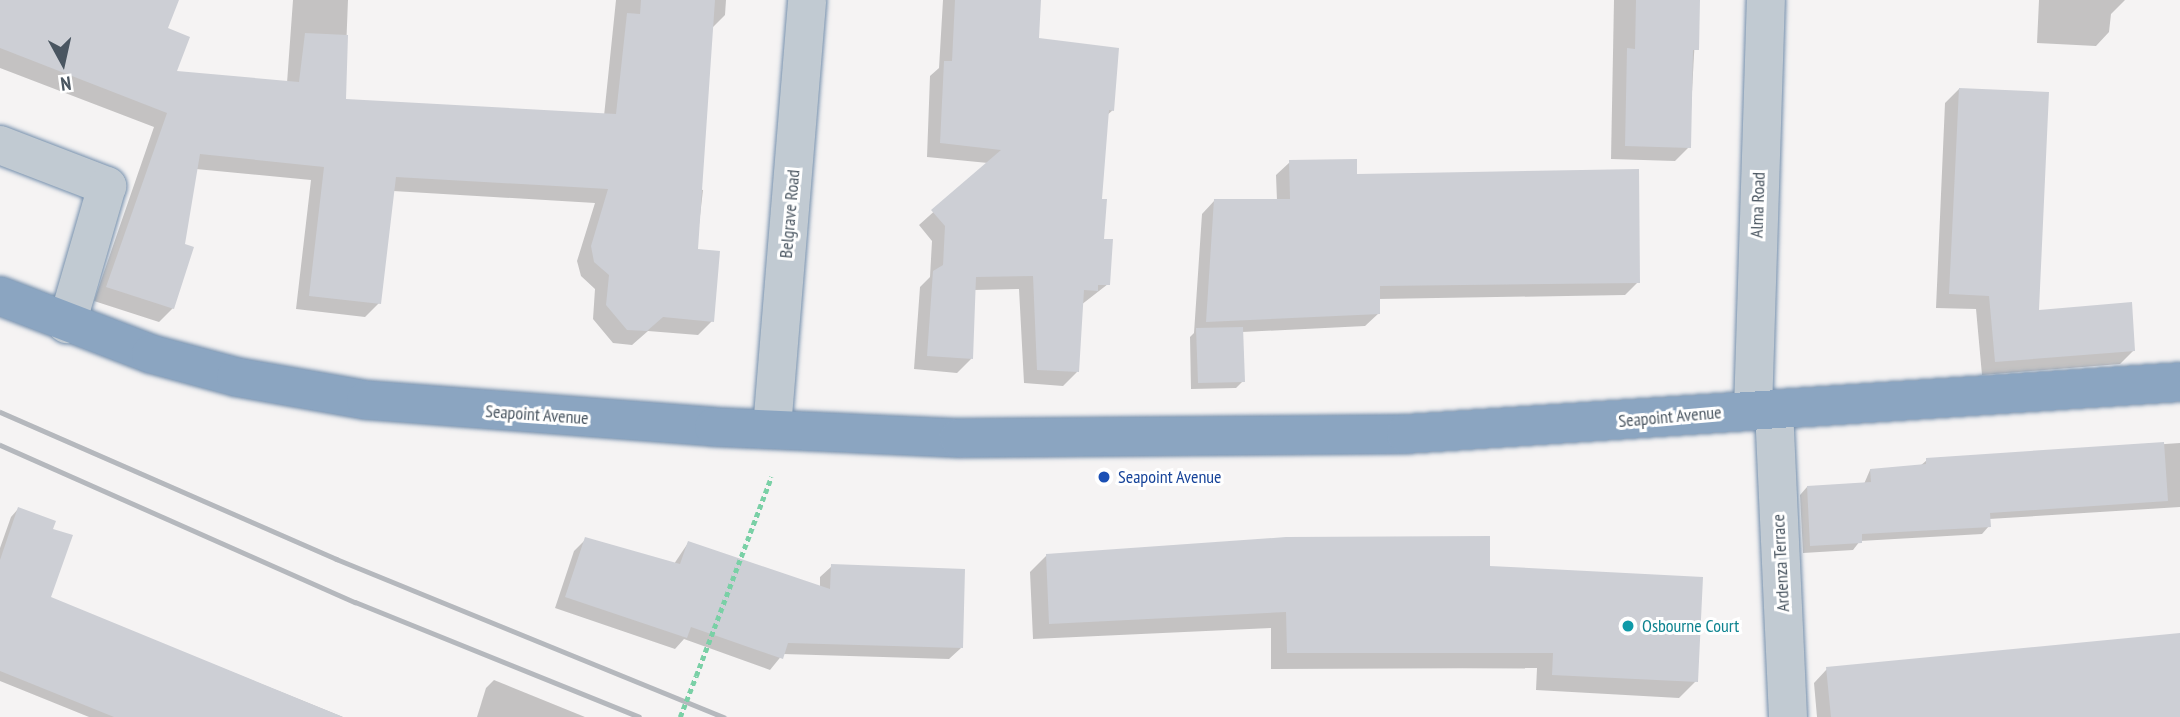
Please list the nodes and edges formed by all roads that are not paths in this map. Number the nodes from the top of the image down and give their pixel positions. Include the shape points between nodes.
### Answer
1 (807, 0) edge
2 (1766, 0) edge
3 (0, 145) edge
4 (0, 296) edge
5 (67, 324) junction
6 (2180, 382) edge
7 (1764, 410) junction
8 (772, 428) junction
9 (1788, 717) edge

1 - 8 street, Belgrave Road
2 - 7 street, Alma Road
3 - 5 street via 107,186
4 - 5 highway, Seapoint Avenue
5 - 8 highway, Seapoint Avenue via 236,377 366,401
6 - 7 highway, Seapoint Avenue
7 - 8 highway, Seapoint Avenue via 1352,435 1082,440
7 - 9 street, Ardenza Terrace

